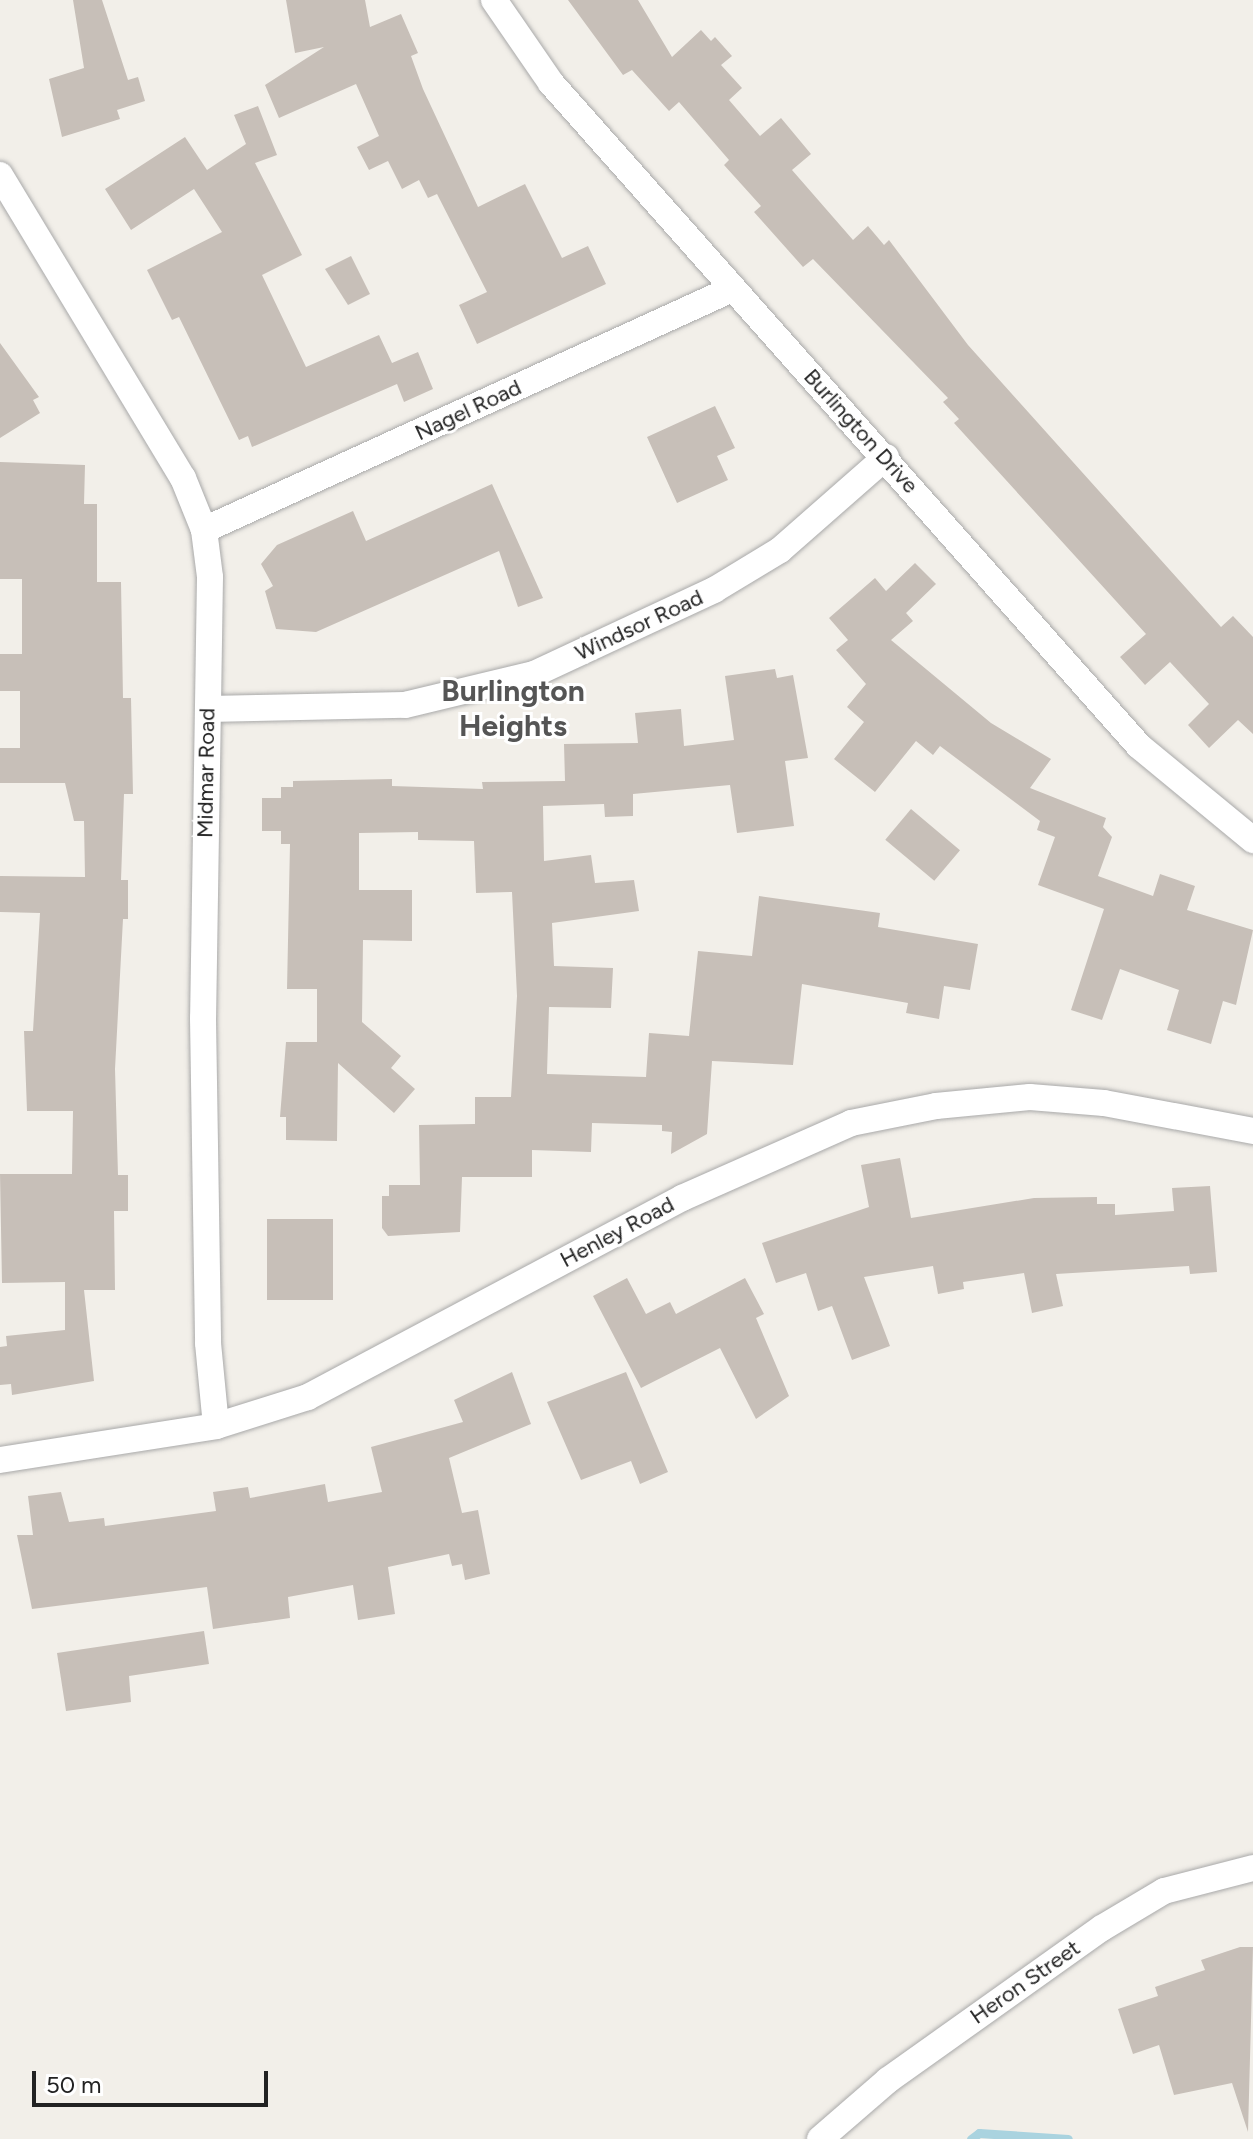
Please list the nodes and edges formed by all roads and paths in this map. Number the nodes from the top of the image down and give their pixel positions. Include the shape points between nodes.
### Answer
1 (494, 0) edge
2 (0, 175) edge
3 (732, 289) junction
4 (886, 457) junction
5 (204, 530) junction
6 (208, 709) junction
7 (1253, 840) edge
8 (1253, 1131) edge
9 (216, 1426) junction
10 (0, 1460) edge
11 (1253, 1868) edge
12 (820, 2139) edge

1 - 3 street, Burlington Drive via 551,83
2 - 5 street, Midmar Road via 183,478
3 - 4 street, Burlington Drive
3 - 5 street, Nagel Road
4 - 6 street, Windsor Road via 780,550 714,590 534,674 405,705
4 - 7 street, Burlington Drive via 1139,746
5 - 6 street, Midmar Road via 210,577
6 - 9 street, Midmar Road via 203,1018 208,1343
8 - 9 street, Henley Road via 1104,1103 1030,1097 936,1106 851,1123 682,1198 308,1397
9 - 10 street, Henley Road
11 - 12 street, Heron Street via 1164,1891 1102,1928 888,2080

